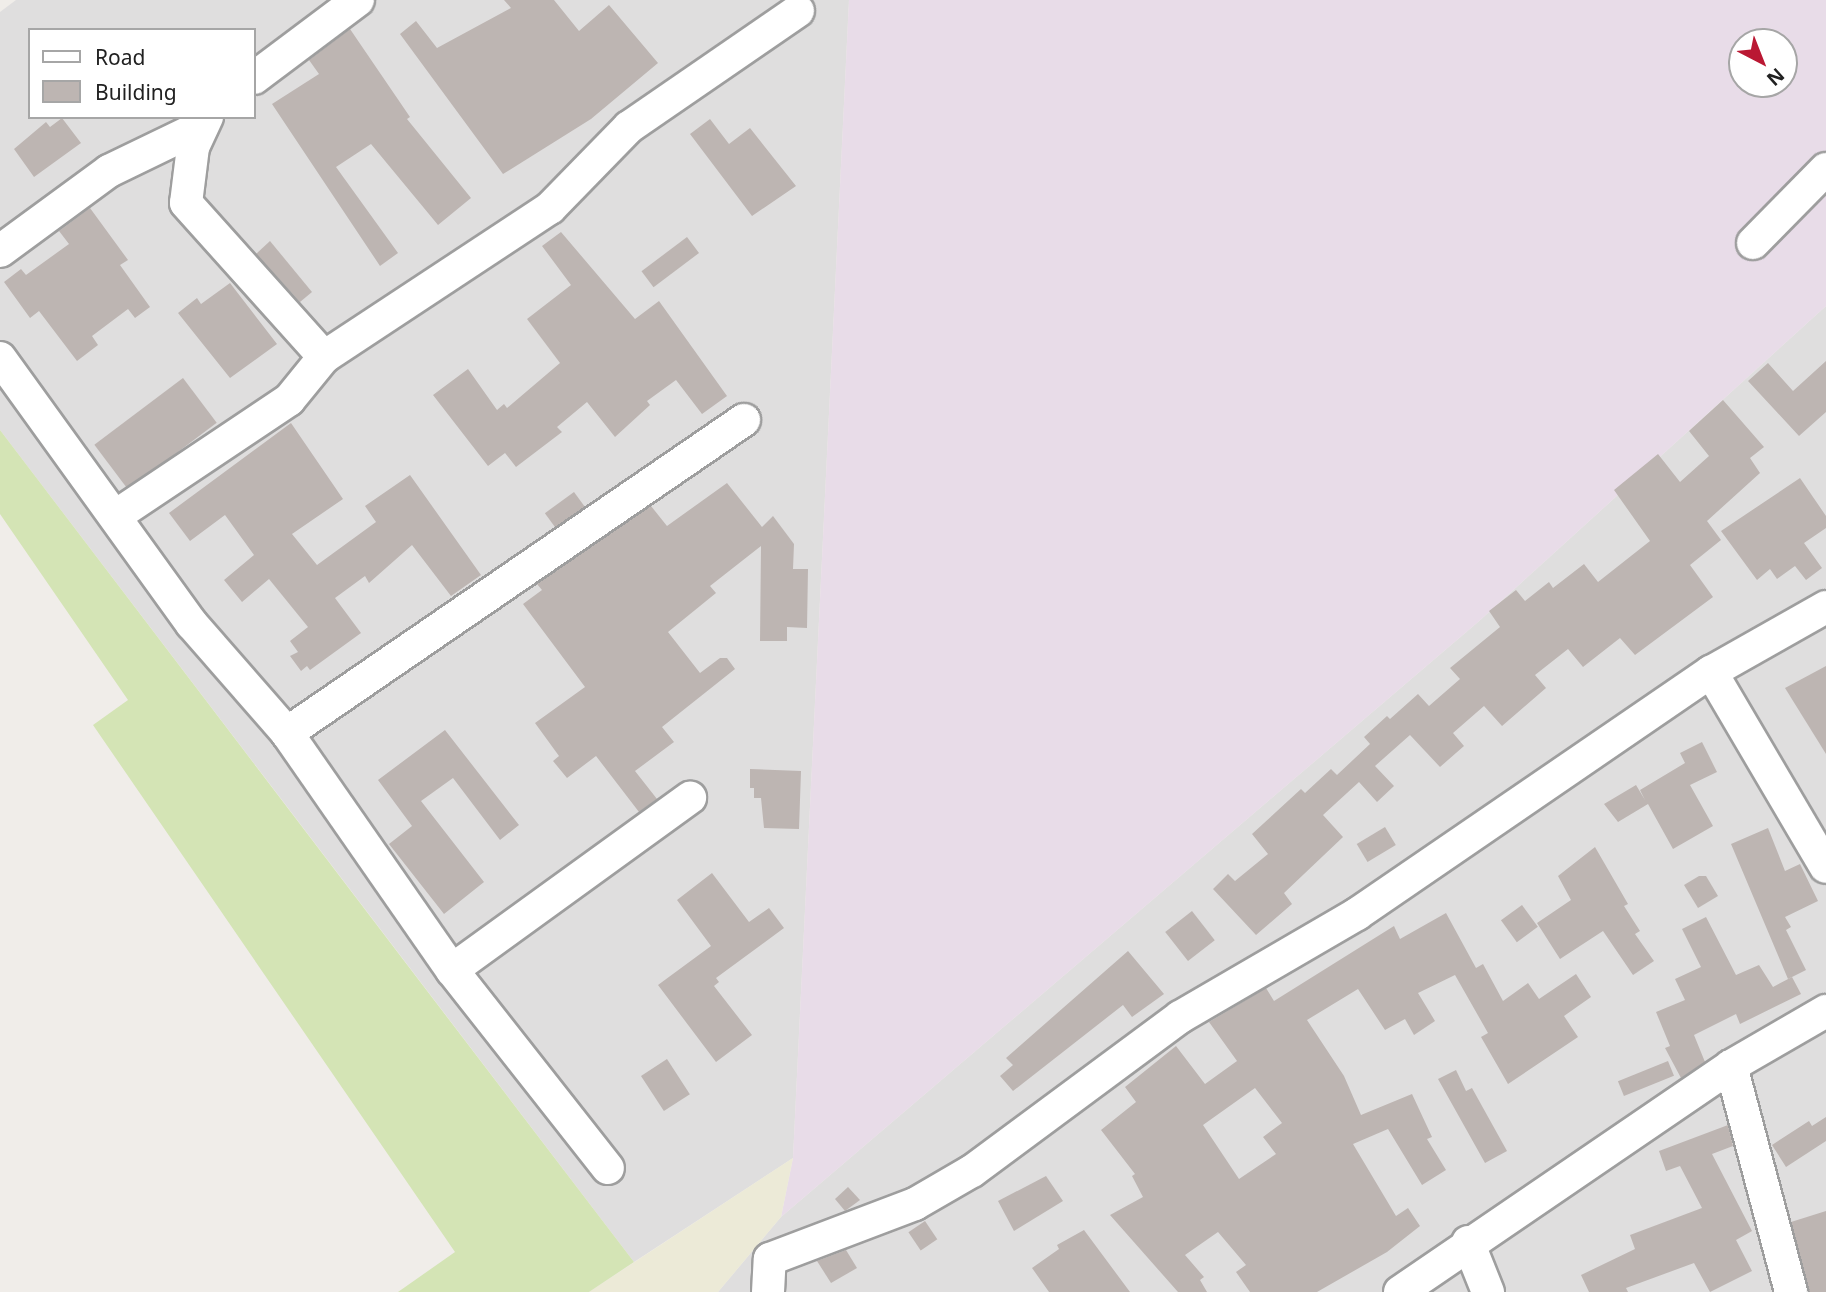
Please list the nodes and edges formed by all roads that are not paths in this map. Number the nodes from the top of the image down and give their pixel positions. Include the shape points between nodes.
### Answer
1 (358, 0) edge
2 (798, 11) dead end
3 (256, 76) edge
4 (203, 122) edge
5 (1826, 169) edge
6 (1753, 243) dead end
7 (0, 251) edge
8 (324, 357) junction
9 (0, 358) edge
10 (744, 420) dead end
11 (117, 515) junction
12 (1826, 607) edge
13 (1711, 672) junction
14 (287, 733) junction
15 (690, 798) dead end
16 (1826, 867) edge
17 (452, 970) junction
18 (1826, 1011) edge
19 (1731, 1066) junction
20 (608, 1168) dead end
21 (1468, 1242) junction
22 (768, 1292) edge
23 (1400, 1292) edge
24 (1488, 1292) edge
25 (1791, 1292) edge

1 - 3 street
2 - 8 street via 629,127 550,208
4 - 7 street via 109,171
4 - 8 street via 186,203
5 - 6 street
8 - 11 street via 289,400
9 - 11 street
10 - 14 street
11 - 14 street via 209,647
12 - 13 street
13 - 16 street
13 - 22 street via 1357,914 1180,1017 972,1171 915,1204 770,1259
14 - 17 street
15 - 17 street
17 - 20 street
18 - 19 street
19 - 21 street
19 - 25 street
21 - 23 street
21 - 24 street

